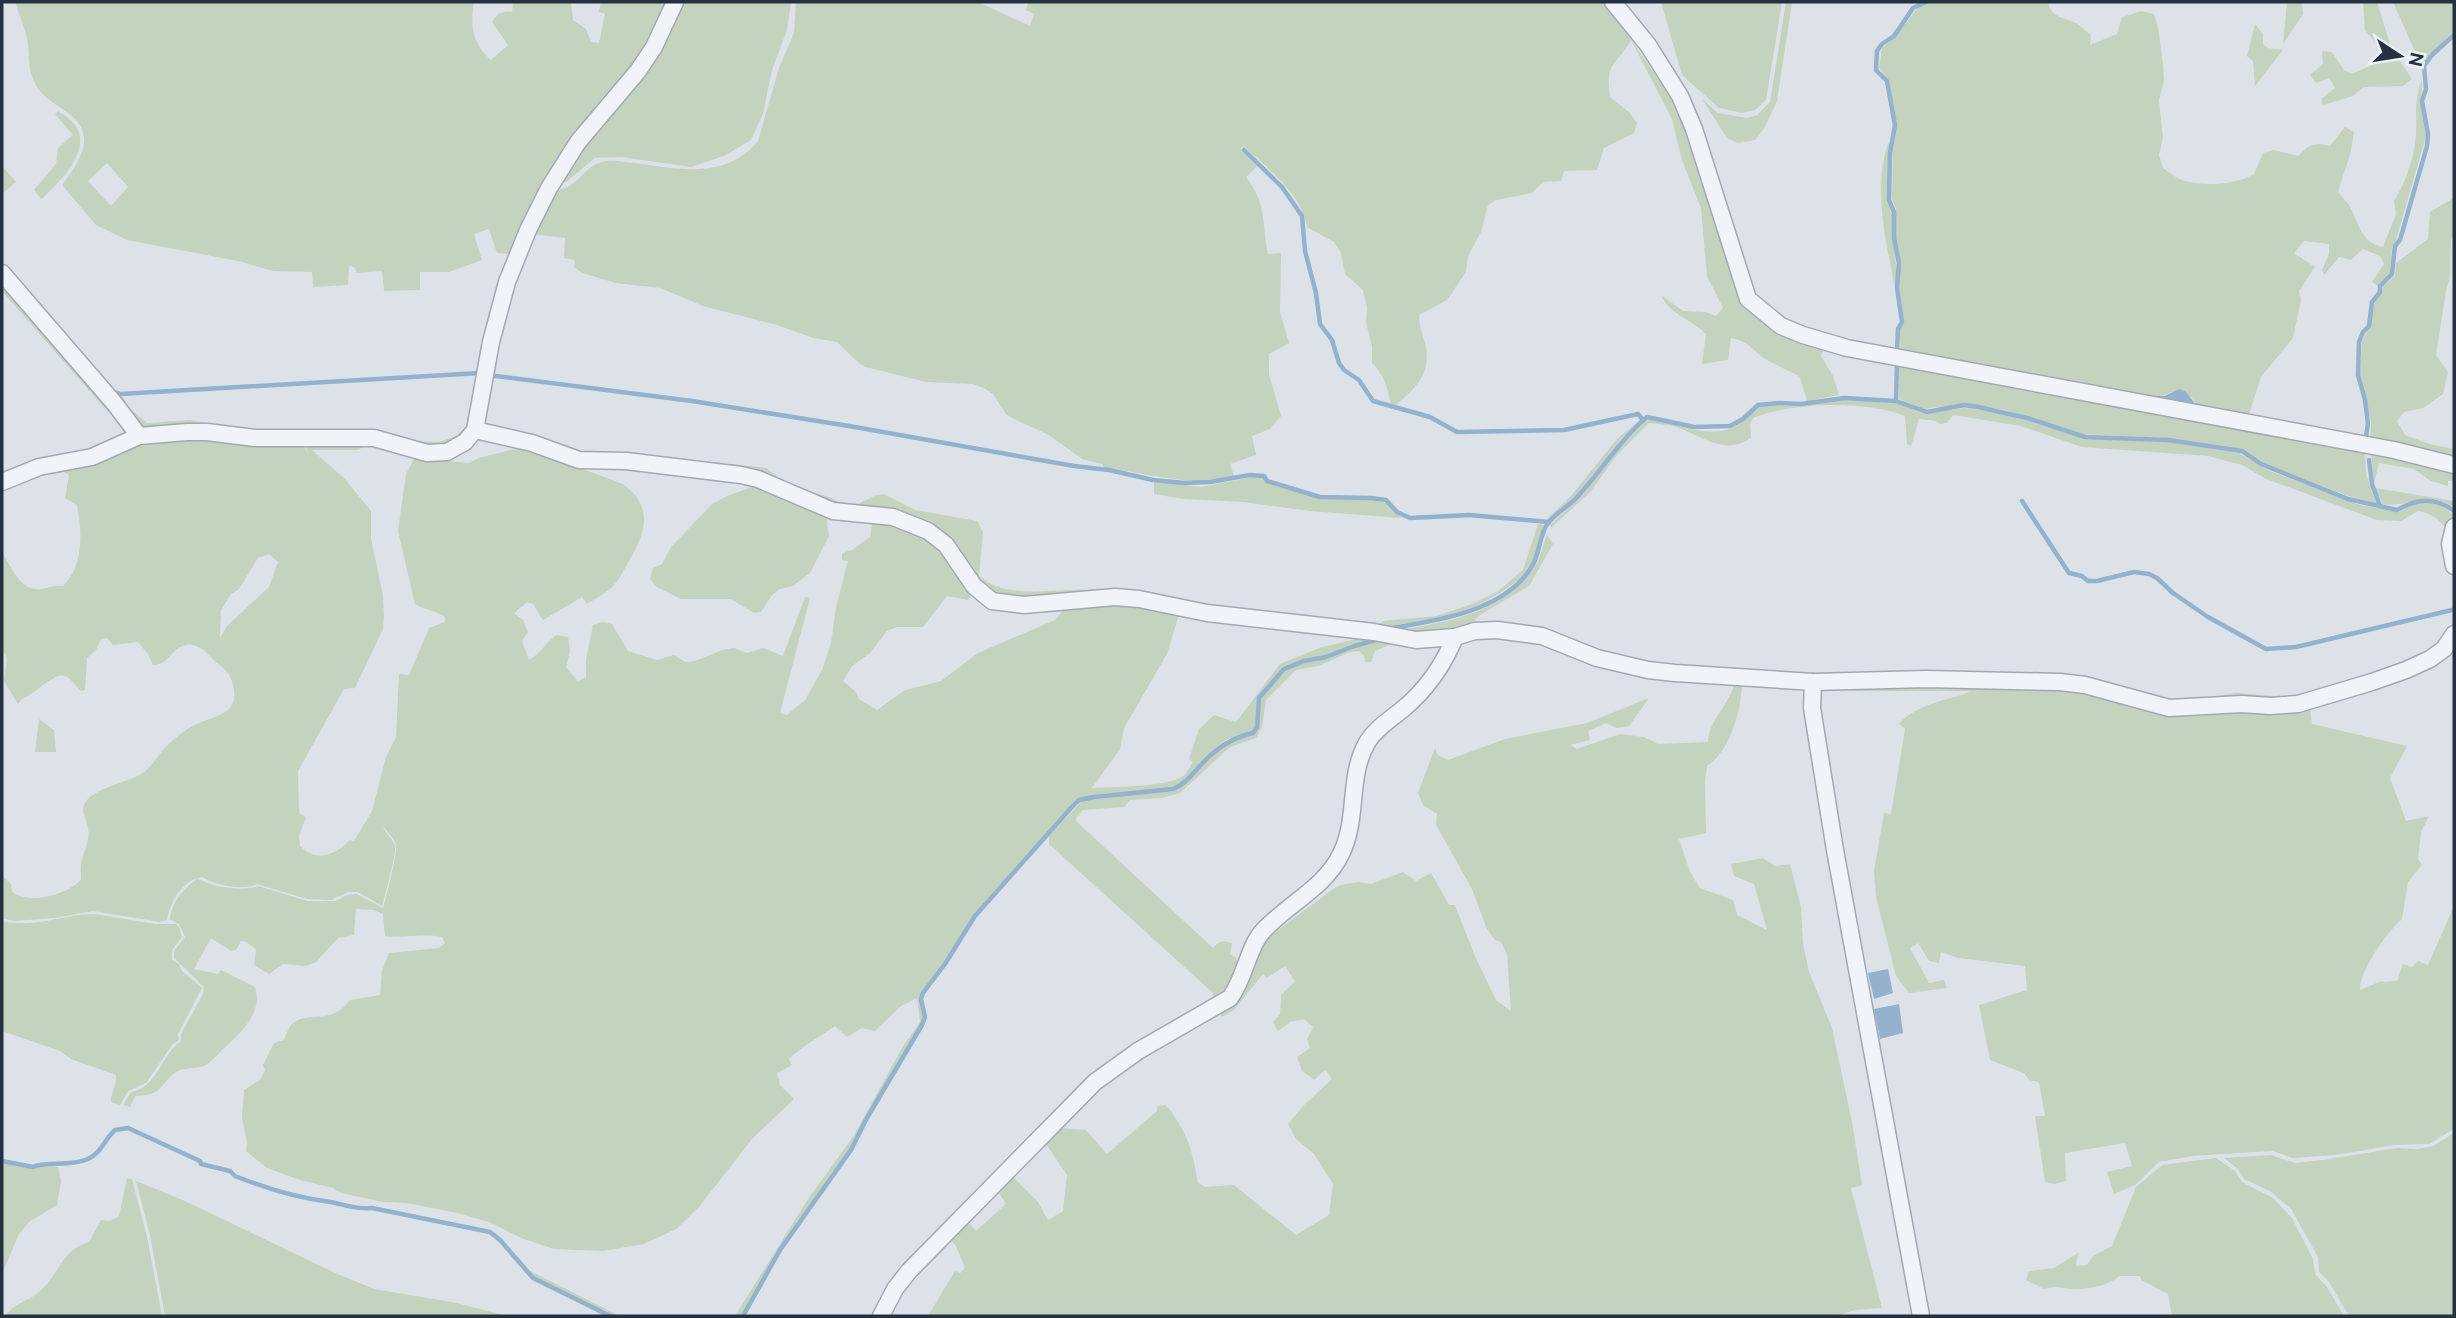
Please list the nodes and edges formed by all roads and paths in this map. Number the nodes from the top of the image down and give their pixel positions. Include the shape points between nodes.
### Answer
1 (675, 2) edge
2 (1613, 2) edge
3 (2, 273) edge
4 (475, 430) junction
5 (139, 436) junction
6 (2454, 465) edge
7 (2, 482) edge
8 (2454, 527) edge
9 (2454, 566) edge
10 (2454, 634) edge
11 (1455, 637) junction
12 (1813, 682) junction
13 (881, 1316) edge
14 (1921, 1316) edge

1 - 4 street via 649,55 578,142 528,230 507,282 491,342
2 - 6 street via 1648,45 1680,96 1748,299 1781,326 1847,348
3 - 5 street
4 - 5 street via 447,452 426,453 351,436 255,438 207,432
4 - 11 street via 579,460 741,475 834,511 892,516 928,531 946,545 974,586 992,601 1024,605 1127,598 1416,640
5 - 7 street via 92,457 39,467
8 - 9 street via 2450,544
10 - 12 street via 2430,659 2298,704 2169,708 2085,685 2048,681
11 - 12 street via 1497,630 1542,636 1597,658 1648,670
11 - 13 street via 1445,662 1428,685 1370,737 1361,752 1350,832 1341,854 1328,875 1260,934 1230,998 1138,1051 1095,1082 909,1271
12 - 14 street via 1812,708 1835,850

